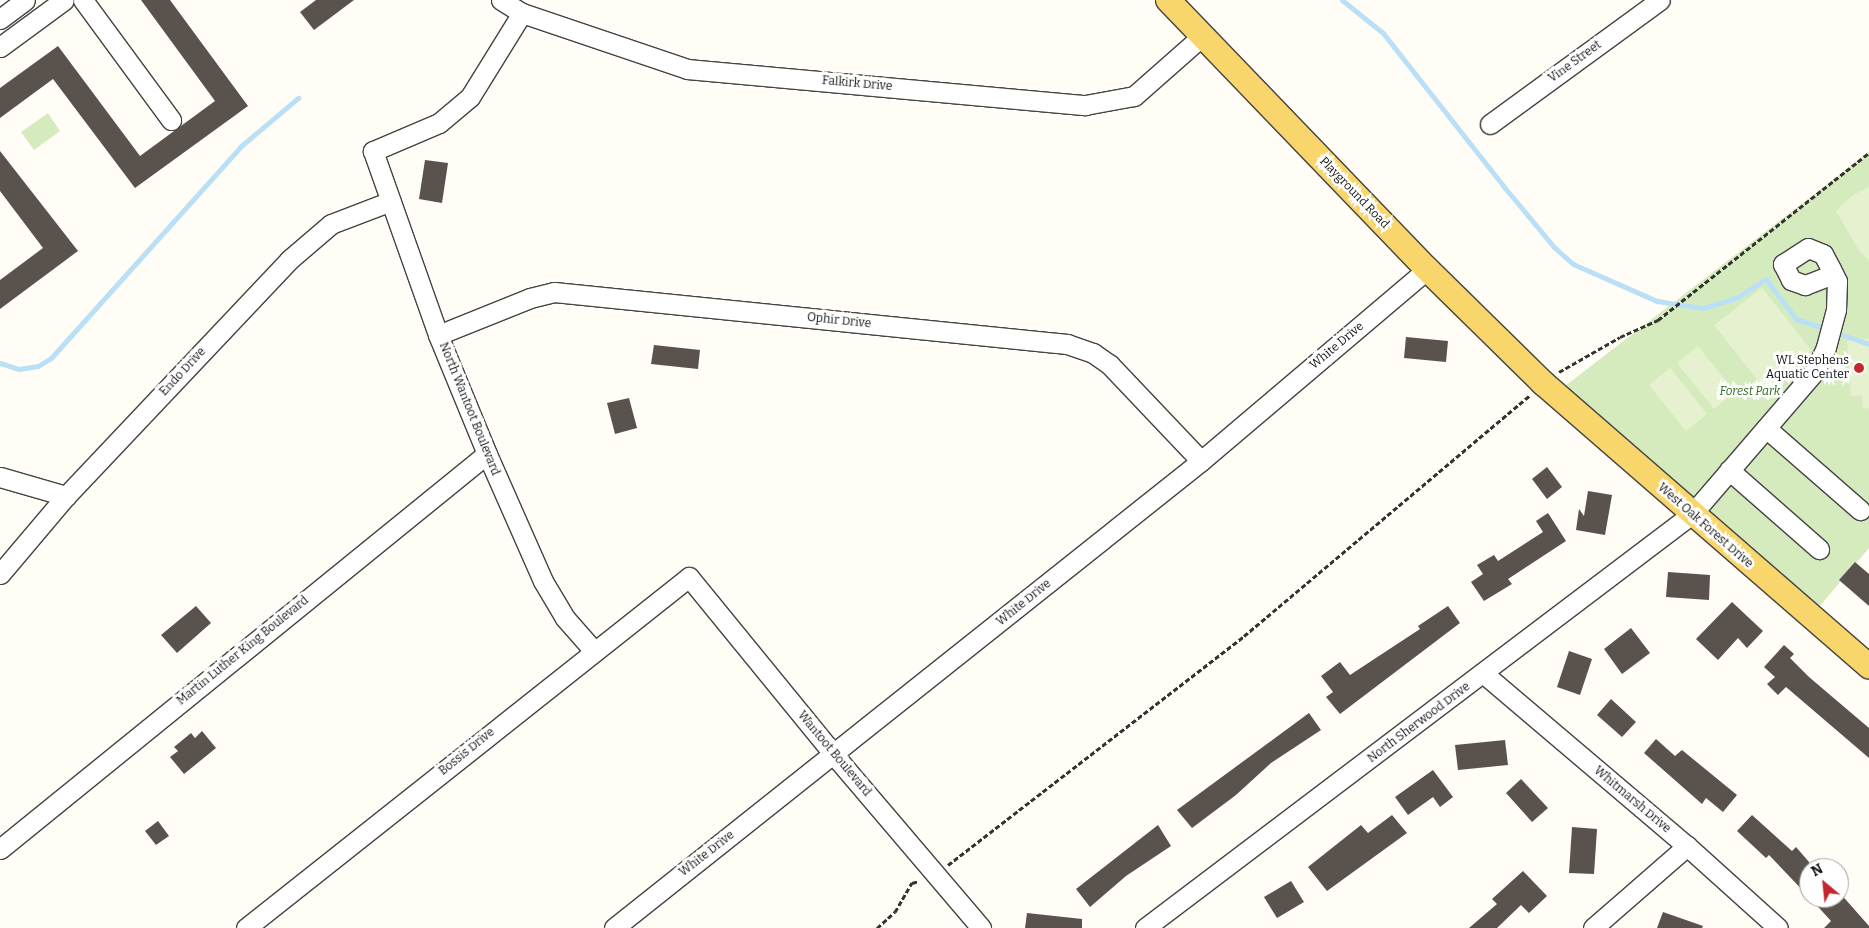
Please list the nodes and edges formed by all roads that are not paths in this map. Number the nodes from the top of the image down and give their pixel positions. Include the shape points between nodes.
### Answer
1 (25, 0) edge
2 (64, 0) edge
3 (83, 0) edge
4 (502, 0) edge
5 (1168, 0) edge
6 (1660, 0) edge
7 (522, 13) junction
8 (0, 19) edge
9 (1202, 36) junction
10 (0, 47) edge
11 (171, 120) dead end
12 (1490, 124) dead end
13 (391, 201) junction
14 (1427, 269) junction
15 (1833, 274) dead end
16 (438, 334) junction
17 (1543, 383) joint
18 (1766, 428) junction
19 (487, 454) junction
20 (1201, 461) junction
21 (1729, 470) junction
22 (0, 477) edge
23 (66, 496) junction
24 (1860, 510) dead end
25 (1692, 514) junction
26 (1819, 549) dead end
27 (0, 574) edge
28 (689, 577) joint
29 (594, 650) junction
30 (1869, 666) edge
31 (1484, 674) junction
32 (834, 755) junction
33 (1688, 846) junction
34 (0, 849) edge
35 (246, 928) edge
36 (614, 928) edge
37 (981, 928) edge
38 (1145, 928) edge
39 (1594, 928) edge
40 (1778, 928) edge

1 - 8 street
2 - 10 street
3 - 11 street
4 - 7 street, Falkirk Drive
5 - 9 main road, Playground Road
6 - 12 street, Vine Street
7 - 9 street, Falkirk Drive via 687,69 1085,105 1134,96
7 - 13 street, North Wantoot Boulevard via 470,97 439,123 373,151
9 - 14 main road, Playground Road
13 - 16 street, North Wantoot Boulevard
13 - 23 street, Endo Drive via 331,224 316,234
14 - 17 main road, Playground Road
14 - 20 street, White Drive
15 - 18 street, North Sherwood Drive via 1836,310 1826,347 1815,371
16 - 19 street, North Wantoot Boulevard
16 - 20 street, Ophir Drive via 530,298 554,292 1067,344 1093,353 1110,365
17 - 25 main road, West Oak Forest Drive
18 - 21 street, North Sherwood Drive
18 - 24 street
19 - 29 street, North Wantoot Boulevard via 543,581 565,618
19 - 34 street, Martin Luther King Boulevard
20 - 32 street, White Drive
21 - 25 street, North Sherwood Drive
21 - 26 street
22 - 23 street
23 - 27 street, Endo Drive
25 - 30 main road, West Oak Forest Drive
25 - 31 street, North Sherwood Drive
28 - 29 street, Bossis Drive
28 - 32 street, Wantoot Boulevard
29 - 35 street, Bossis Drive
31 - 33 street, Whitmarsh Drive
31 - 38 street, North Sherwood Drive
32 - 36 street, White Drive
32 - 37 street, Wantoot Boulevard
33 - 39 street
33 - 40 street, Whitmarsh Drive

